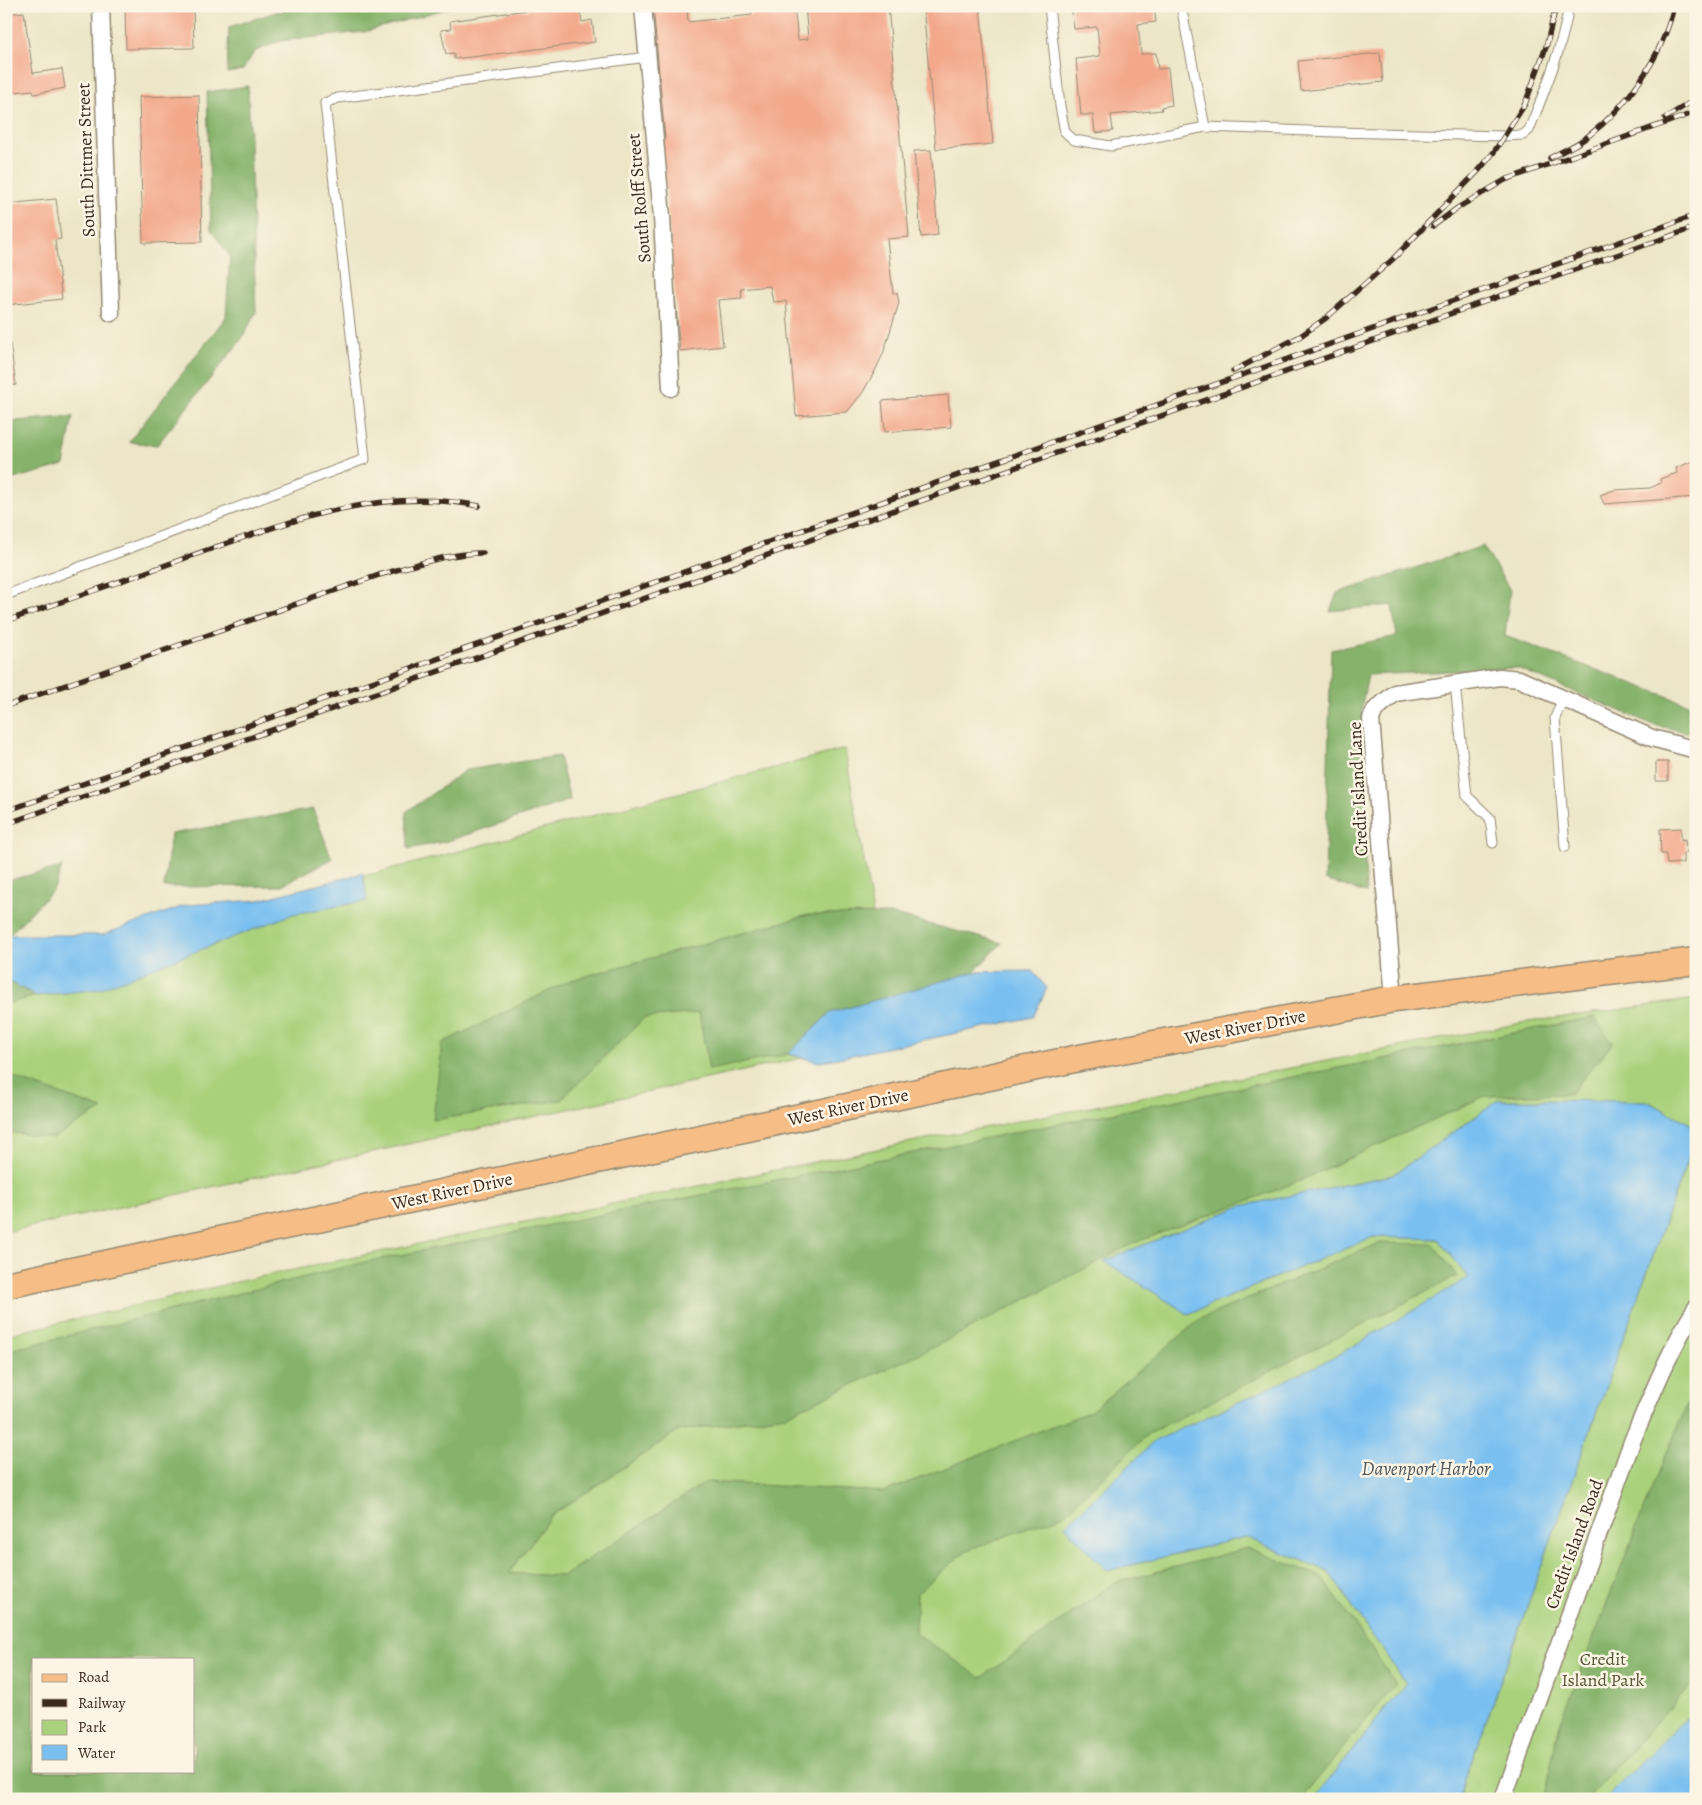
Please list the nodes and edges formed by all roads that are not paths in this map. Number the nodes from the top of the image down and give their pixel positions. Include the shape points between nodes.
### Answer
1 (101, 6) edge
2 (643, 6) edge
3 (1049, 6) edge
4 (1181, 6) edge
5 (1569, 6) edge
6 (647, 57) junction
7 (1205, 127) junction
8 (111, 313) dead end
9 (671, 388) dead end
10 (6, 594) edge
11 (1455, 684) junction
12 (1563, 698) junction
13 (1696, 750) edge
14 (1493, 843) dead end
15 (1565, 847) dead end
16 (1696, 961) edge
17 (1394, 999) junction
18 (6, 1285) edge
19 (1696, 1308) edge
20 (1504, 1799) edge

1 - 8 street, South Dittmer Street
2 - 6 street, South Rolff Street
3 - 7 lane via 1060,106 1065,132 1074,140 1111,146
4 - 7 lane
5 - 7 lane via 1549,79 1529,130 1523,135
6 - 9 street, South Rolff Street via 662,217
6 - 10 lane via 338,98 325,104 365,459
11 - 12 street, Credit Island Lane via 1500,677 1520,679
11 - 14 lane via 1467,796 1490,818
11 - 17 street, Credit Island Lane via 1395,693 1375,710 1371,719
12 - 13 street, Credit Island Lane via 1652,738
12 - 15 lane via 1555,718
16 - 17 main road, West River Drive
17 - 18 main road, West River Drive via 1069,1060
19 - 20 street, Credit Island Road via 1680,1332 1633,1439

